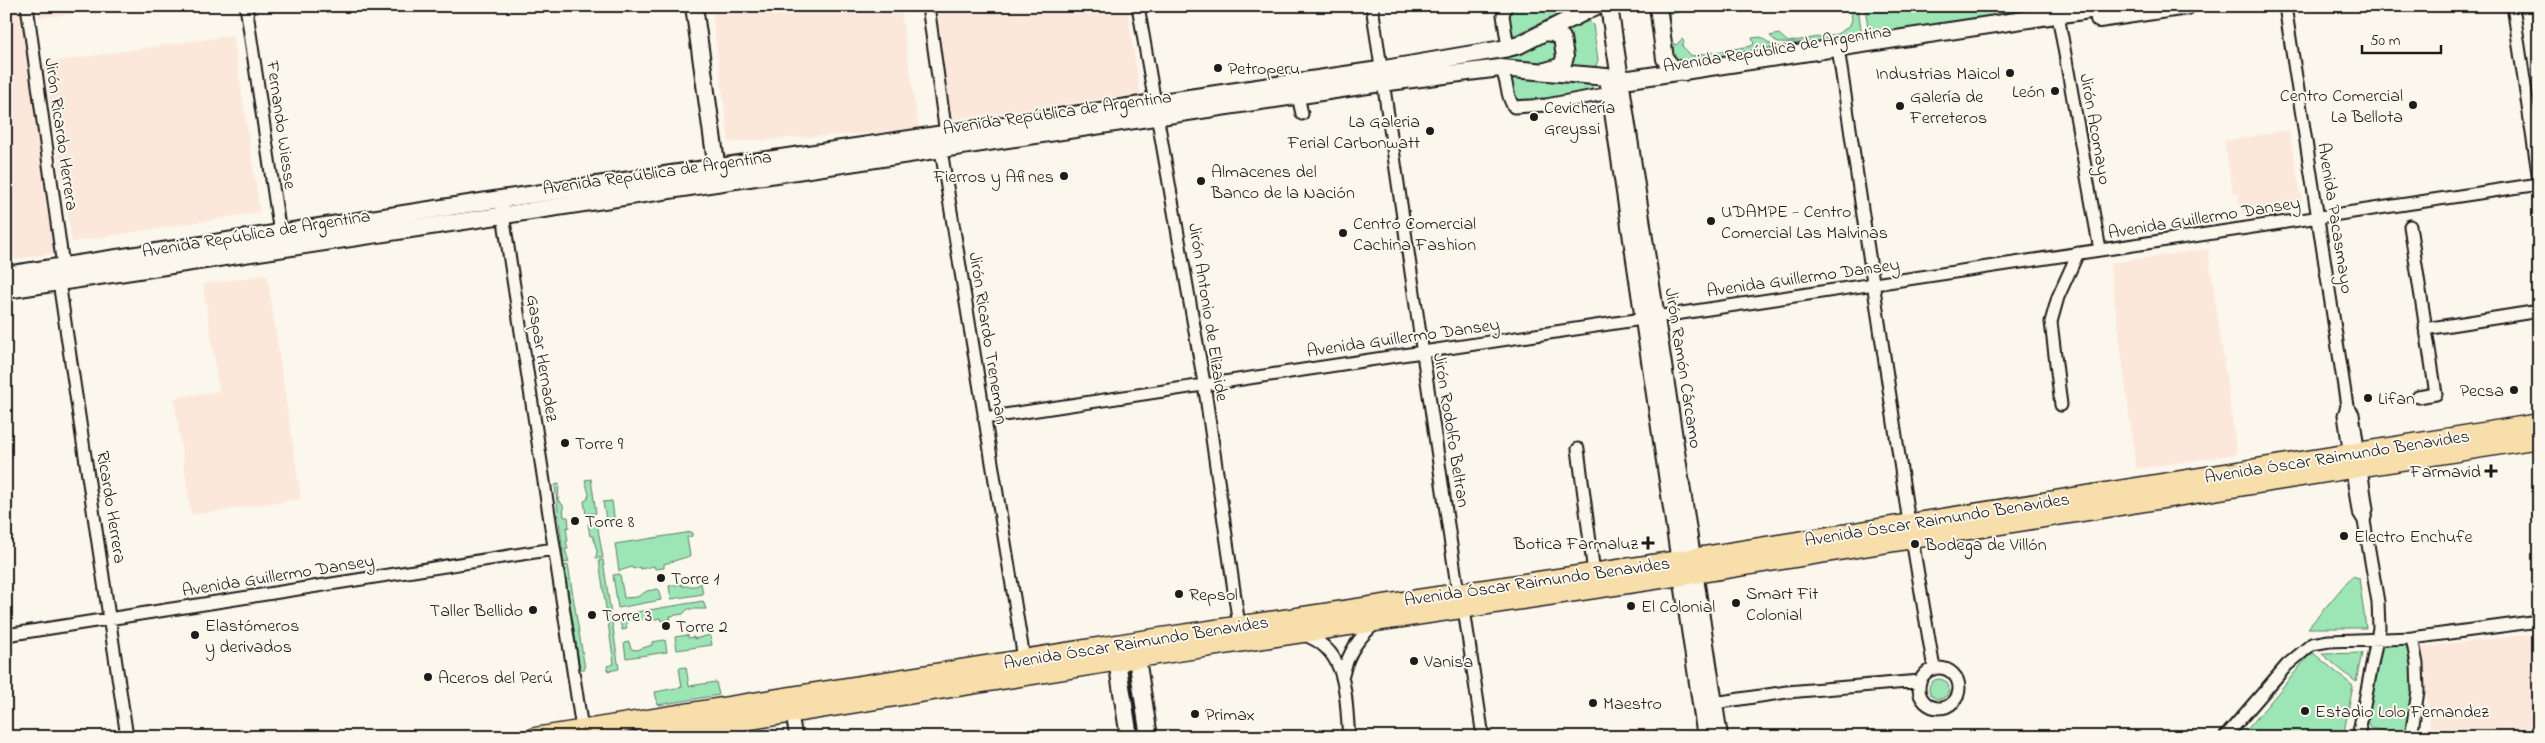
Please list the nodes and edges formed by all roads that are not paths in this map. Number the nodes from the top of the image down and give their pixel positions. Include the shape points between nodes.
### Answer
1 (27, 6) edge
2 (246, 6) edge
3 (694, 6) edge
4 (928, 6) edge
5 (1138, 6) edge
6 (1372, 6) edge
7 (1506, 6) edge
8 (1597, 6) edge
9 (1609, 6) edge
10 (1658, 6) edge
11 (2116, 6) edge
12 (2187, 6) edge
13 (2285, 6) edge
14 (2513, 6) edge
15 (2059, 20) junction
16 (1544, 32) junction
17 (1508, 48) junction
18 (1839, 53) junction
19 (1500, 68) junction
20 (1546, 71) junction
21 (1684, 72) junction
22 (1380, 76) junction
23 (1615, 86) junction
24 (1298, 96) junction
25 (1157, 110) junction
26 (1302, 114) dead end
27 (943, 142) junction
28 (717, 176) junction
29 (2539, 180) edge
30 (2539, 184) edge
31 (502, 207) junction
32 (2318, 218) junction
33 (2410, 226) dead end
34 (281, 242) junction
35 (2100, 250) junction
36 (2078, 254) junction
37 (61, 274) junction
38 (6, 275) edge
39 (1873, 285) junction
40 (6, 290) edge
41 (2539, 311) edge
42 (1650, 318) junction
43 (2425, 328) junction
44 (1422, 352) junction
45 (1204, 383) junction
46 (2418, 397) dead end
47 (2061, 405) dead end
48 (984, 418) junction
49 (2539, 423) edge
50 (2539, 439) edge
51 (1578, 449) dead end
52 (2355, 460) junction
53 (1910, 531) junction
54 (554, 549) junction
55 (1687, 567) junction
56 (1594, 573) junction
57 (1461, 601) junction
58 (111, 618) junction
59 (2539, 621) edge
60 (1378, 622) junction
61 (1240, 625) junction
62 (1300, 634) junction
63 (6, 635) edge
64 (2412, 638) junction
65 (2377, 641) junction
66 (1114, 644) junction
67 (1136, 650) junction
68 (1117, 662) junction
69 (1025, 668) junction
70 (1934, 669) junction
71 (1343, 675) junction
72 (1920, 681) junction
73 (1714, 703) junction
74 (792, 715) junction
75 (582, 729) junction
76 (127, 737) edge
77 (535, 737) edge
78 (644, 737) edge
79 (796, 737) edge
80 (1129, 737) edge
81 (1149, 737) edge
82 (1349, 737) edge
83 (1483, 737) edge
84 (1706, 737) edge
85 (1719, 737) edge
86 (2225, 737) edge
87 (2358, 737) edge
88 (2411, 737) edge

1 - 37 street, Jirón Ricardo Herrera
2 - 34 street, Fernando Wiesse
3 - 28 main road
4 - 27 street, Jirón Ricardo Treneman
5 - 25 street, Jirón Antonio de Elizaide
6 - 22 street, Jirón Rodolfo Beltran
7 - 17 street via 1503,15
8 - 16 main road, Avenida República de Argentina
8 - 23 main road, Jirón Ramón Cárcamo
9 - 23 main road, Jirón Ramón Cárcamo
10 - 21 main road via 1665,59 1672,67
11 - 15 main road, Avenida República de Argentina
12 - 15 main road, Avenida República de Argentina
13 - 32 street, Avenida Pacasmayo
14 - 29 street
15 - 18 main road, Avenida República de Argentina
15 - 35 street, Jirón Acomayo
16 - 17 main road, Avenida República de Argentina
16 - 20 main road via 1562,38 1565,57 1562,66
17 - 22 main road, Avenida República de Argentina
18 - 21 main road, Avenida República de Argentina
18 - 23 main road, Avenida República de Argentina
18 - 39 street
19 - 20 main road, Avenida República de Argentina
19 - 22 main road, Avenida República de Argentina
19 - 23 street via 1514,107 1550,104
20 - 23 main road, Avenida República de Argentina
21 - 23 main road, Avenida República de Argentina
22 - 24 main road, Avenida República de Argentina
22 - 25 main road, Avenida República de Argentina
22 - 44 street, Jirón Rodolfo Beltran
23 - 42 main road, Jirón Ramón Cárcamo
24 - 25 main road, Avenida República de Argentina
24 - 26 street
25 - 27 main road, Avenida República de Argentina
25 - 45 street, Jirón Antonio de Elizaide
27 - 28 main road, Avenida República de Argentina
27 - 48 street, Jirón Ricardo Treneman
28 - 31 main road, Avenida República de Argentina
30 - 32 street, Avenida Guillermo Dansey
31 - 34 main road, Avenida República de Argentina
31 - 54 street, Gaspar Hernadez
32 - 35 street, Avenida Guillermo Dansey
32 - 52 street, Avenida Pacasmayo via 2347,406 2344,415
33 - 43 street
34 - 37 main road, Avenida República de Argentina
35 - 36 street, Avenida Guillermo Dansey
36 - 39 street, Avenida Guillermo Dansey
36 - 47 street via 2058,297 2052,322
37 - 38 main road, Avenida República de Argentina
37 - 40 main road, Avenida República de Argentina
37 - 58 street, Ricardo Herrera
39 - 42 street, Avenida Guillermo Dansey
39 - 53 street
41 - 43 street
42 - 44 street, Avenida Guillermo Dansey
42 - 55 main road, Jirón Ramón Cárcamo
43 - 46 street via 2436,394
44 - 45 street, Avenida Guillermo Dansey
44 - 57 street, Jirón Rodolfo Beltran
45 - 48 street, Avenida Guillermo Dansey
45 - 61 street, Jirón Antonio de Elizaide
48 - 69 street, Jirón Ricardo Treneman
49 - 52 main road, Avenida Óscar Raimundo Benavides
50 - 52 main road, Avenida Óscar Raimundo Benavides
51 - 56 street
52 - 53 main road, Avenida Óscar Raimundo Benavides
52 - 65 street, Avenida Pacasmayo via 2366,510 2364,521 2378,602
53 - 55 main road, Avenida Óscar Raimundo Benavides
53 - 70 street
54 - 58 street, Avenida Guillermo Dansey
54 - 75 street, Gaspar Hernadez
55 - 56 main road, Avenida Óscar Raimundo Benavides
55 - 57 main road, Avenida Óscar Raimundo Benavides
55 - 73 main road, Jirón Ramón Cárcamo
55 - 84 main road, Jirón Ramón Cárcamo
56 - 57 main road, Avenida Óscar Raimundo Benavides
57 - 60 main road, Avenida Óscar Raimundo Benavides
57 - 61 main road, Avenida Óscar Raimundo Benavides
57 - 83 street, Jirón Rodolfo Beltran
58 - 63 street, Avenida Guillermo Dansey
58 - 76 street, Ricardo Herrera
59 - 64 street
60 - 62 main road, Avenida Óscar Raimundo Benavides
60 - 71 street via 1358,640
61 - 67 main road, Avenida Óscar Raimundo Benavides
62 - 67 main road, Avenida Óscar Raimundo Benavides
62 - 71 street via 1314,638 1330,650
64 - 65 street
64 - 88 street via 2418,691
65 - 86 street via 2321,642 2304,650 2287,665
65 - 87 street, Avenida Pacasmayo
66 - 67 main road, Avenida Óscar Raimundo Benavides
66 - 68 main road
66 - 69 main road, Avenida Óscar Raimundo Benavides
67 - 68 main road, Avenida Óscar Raimundo Benavides
67 - 81 main road
68 - 69 main road, Avenida Óscar Raimundo Benavides
68 - 80 main road
69 - 74 main road, Avenida Óscar Raimundo Benavides
69 - 75 main road, Avenida Óscar Raimundo Benavides
70 - 72 street via 1923,675
70 - 72 street via 1948,670 1957,679 1958,692 1952,704 1939,708 1927,704 1919,694
71 - 82 street
72 - 73 street via 1787,692
73 - 85 main road, Jirón Ramón Cárcamo
74 - 78 main road, Avenida Óscar Raimundo Benavides
74 - 79 street
75 - 77 main road, Avenida Óscar Raimundo Benavides

